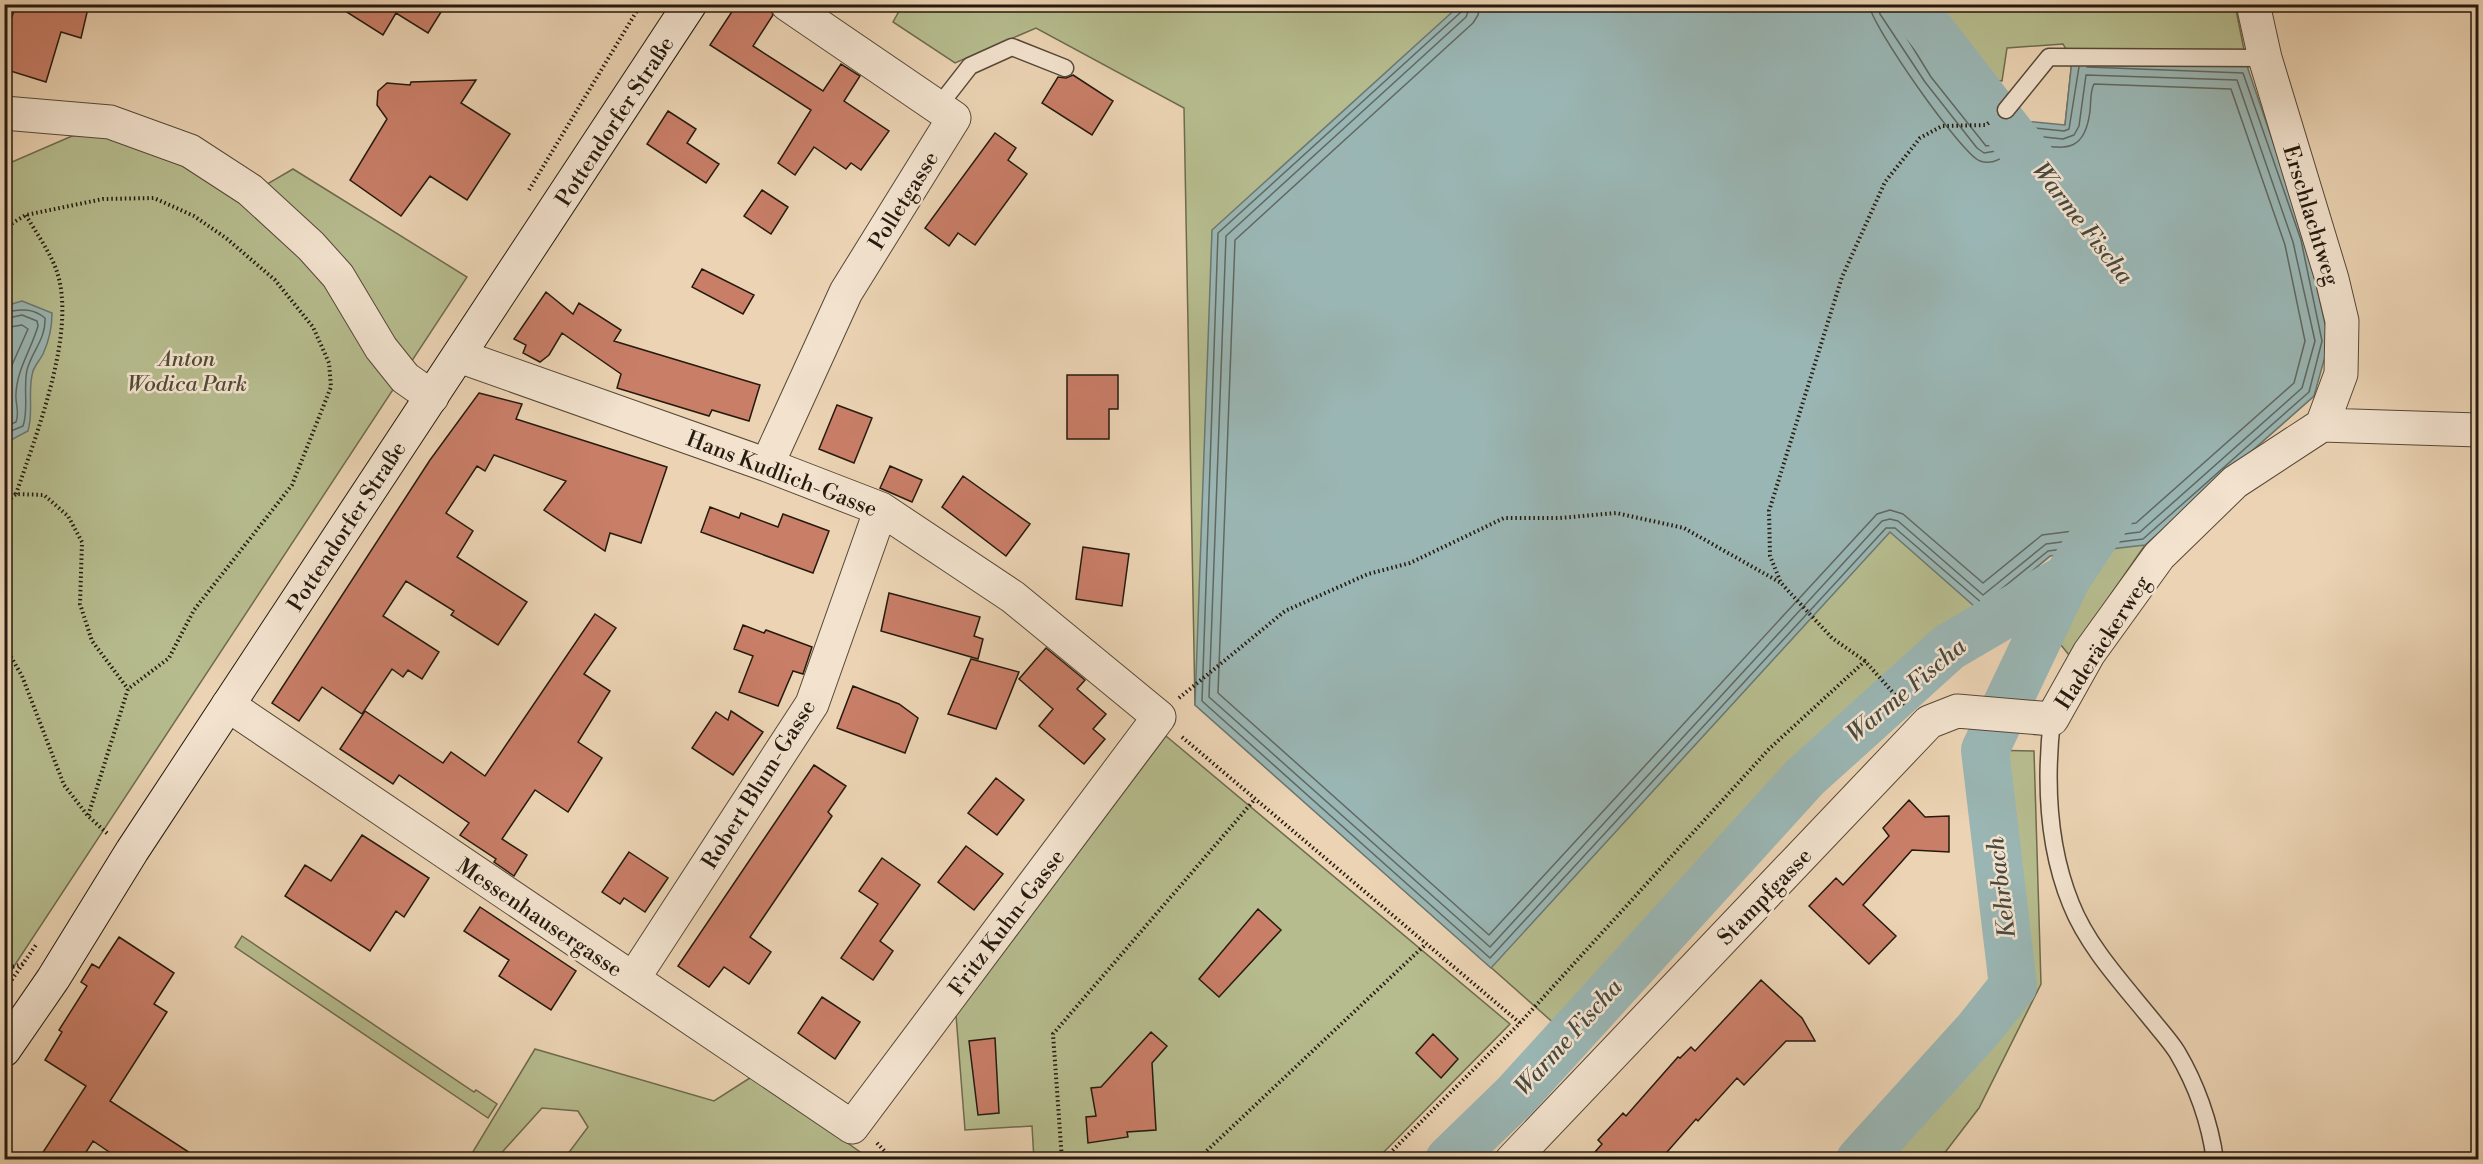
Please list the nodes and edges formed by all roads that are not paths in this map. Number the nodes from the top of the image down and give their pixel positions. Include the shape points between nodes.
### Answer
1 (690, 4) edge
2 (787, 4) edge
3 (2253, 4) edge
4 (2265, 58) junction
5 (1065, 68) dead end
6 (938, 107) junction
7 (2006, 110) dead end
8 (4, 113) edge
9 (459, 356) junction
10 (432, 397) junction
11 (2322, 425) junction
12 (2478, 430) edge
13 (767, 465) junction
14 (881, 509) junction
15 (228, 705) junction
16 (1159, 717) joint
17 (2038, 718) junction
18 (633, 979) junction
19 (4, 1050) edge
20 (852, 1127) joint
21 (1512, 1160) edge
22 (2215, 1160) edge

1 - 9 street, Pottendorfer Straße
2 - 6 street, Polletgasse
3 - 4 street, Erschlachtweg
4 - 7 lane via 2049,57
4 - 11 street, Erschlachtweg via 2342,321 2341,374
5 - 6 lane via 1012,47 969,66
6 - 13 street, Polletgasse via 954,118 846,292
8 - 10 street via 110,122 190,151 250,190 338,276 381,348 405,378
9 - 10 street, Pottendorfer Straße
9 - 13 street, Hans Kudlich-Gasse
10 - 15 street, Pottendorfer Straße
11 - 12 street
11 - 17 street, Haderäckerweg via 2235,482 2159,556
13 - 14 street, Hans Kudlich-Gasse
14 - 16 street, Hans Kudlich-Gasse via 1013,597
14 - 18 street, Robert Blum-Gasse via 812,704
15 - 18 street, Messenhausergasse
15 - 19 street, Pottendorfer Straße
16 - 20 street, Fritz Kuhn-Gasse
17 - 21 street, Stampfgasse via 1957,711 1929,722
17 - 22 lane, Haderäckerweg via 2047,761 2051,835 2071,904 2101,955 2176,1051 2199,1098
18 - 20 street, Messenhausergasse

